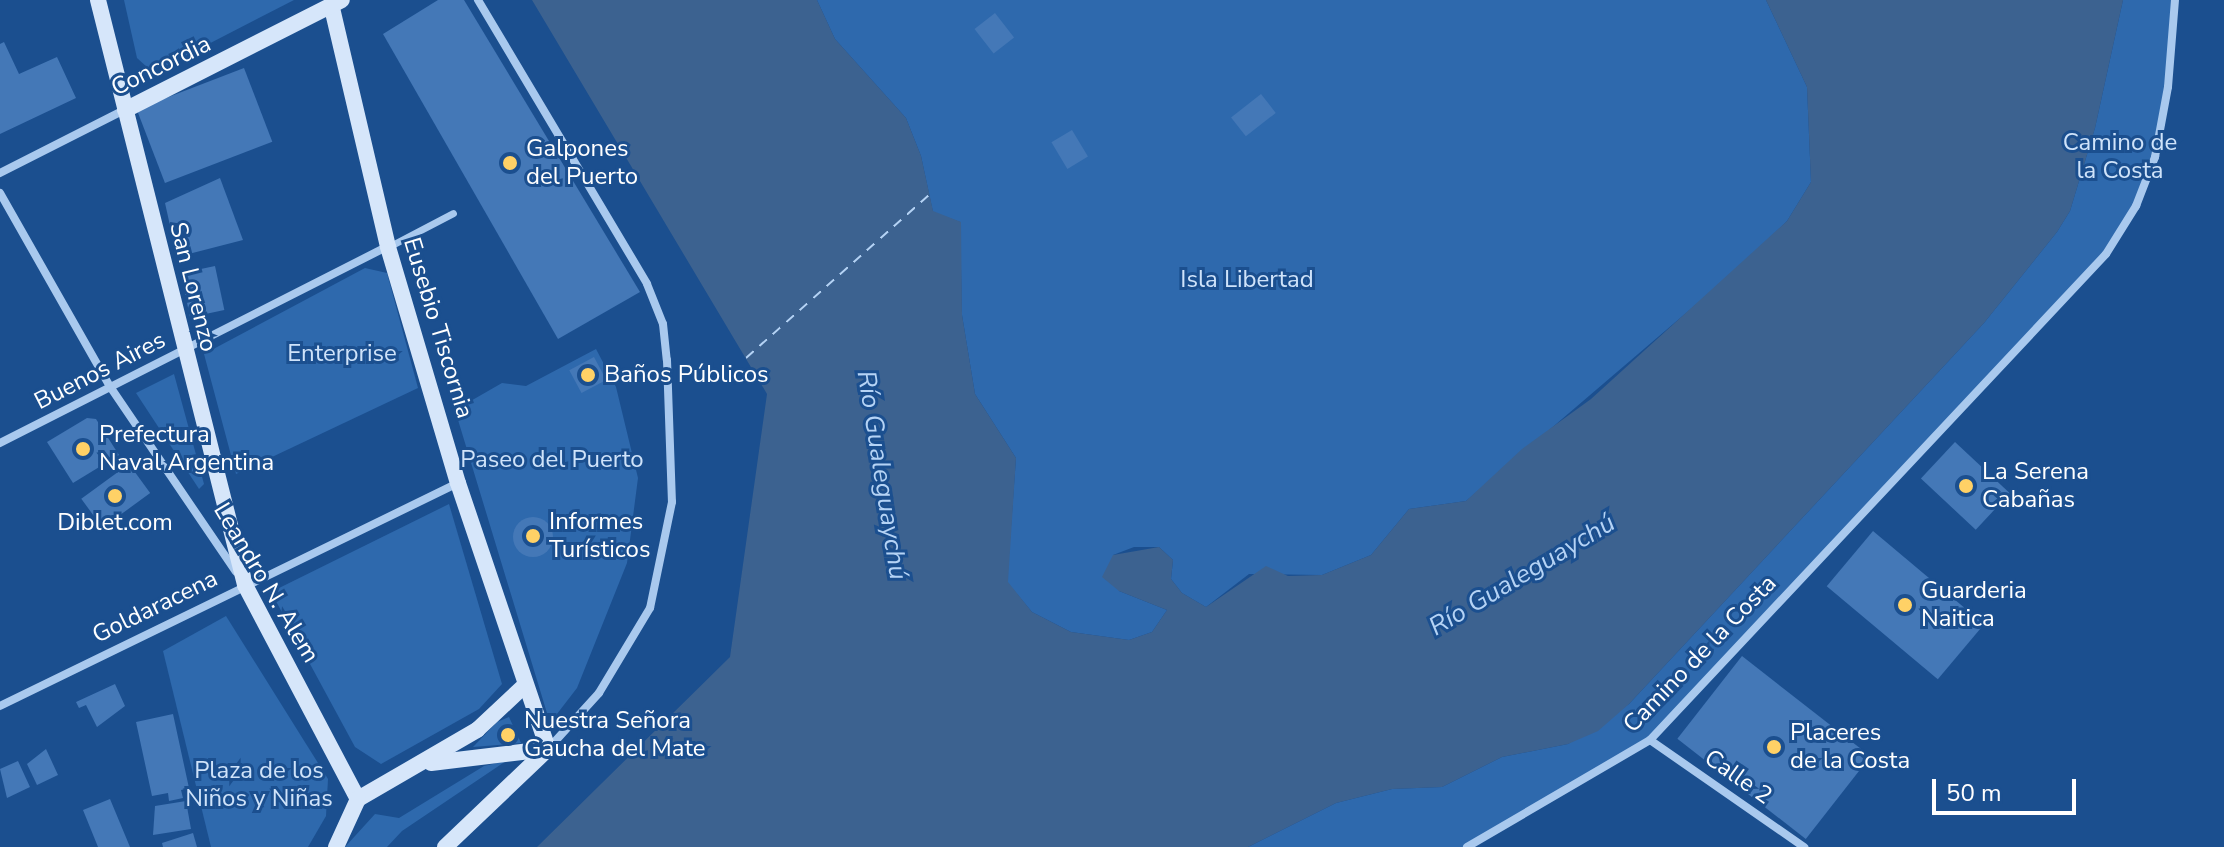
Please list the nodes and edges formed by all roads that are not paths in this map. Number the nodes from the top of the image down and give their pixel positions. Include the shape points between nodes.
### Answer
1 (98, 0) edge
2 (478, 0) edge
3 (2175, 0) edge
4 (337, 4) edge
5 (125, 110) junction
6 (0, 173) edge
7 (0, 193) edge
8 (453, 213) dead end
9 (388, 247) junction
10 (184, 351) junction
11 (111, 388) junction
12 (0, 443) edge
13 (458, 483) junction
14 (245, 585) junction
15 (524, 686) junction
16 (0, 706) edge
17 (1650, 740) junction
18 (548, 749) junction
19 (420, 765) junction
20 (358, 799) junction
21 (336, 847) edge
22 (445, 847) edge
23 (1467, 847) edge
24 (1804, 847) edge

1 - 5 main road, San Lorenzo
2 - 18 street via 647,284 663,324 667,360 672,502 650,608 599,693
3 - 17 street, Camino de la Costa via 2168,87 2155,157 2136,206 2106,254
4 - 5 main road, Concordia
4 - 9 main road, Eusebio Tiscornia
5 - 6 street, Concordia
5 - 10 main road, San Lorenzo
7 - 11 street, Leandro N. Alem
8 - 9 street
9 - 10 street, Buenos Aires
9 - 13 main road, Eusebio Tiscornia
10 - 11 street, Buenos Aires
10 - 14 main road, San Lorenzo
11 - 12 street, Buenos Aires
11 - 14 street, Leandro N. Alem
13 - 14 street, Goldaracena
13 - 15 main road, Eusebio Tiscornia
14 - 16 street, Goldaracena
14 - 20 main road, Leandro N. Alem
15 - 18 main road, Eusebio Tiscornia
15 - 19 main road via 493,718
17 - 23 street, Camino de la Costa
17 - 24 street, Calle 2
18 - 19 main road
18 - 22 main road
19 - 20 main road
20 - 21 main road

